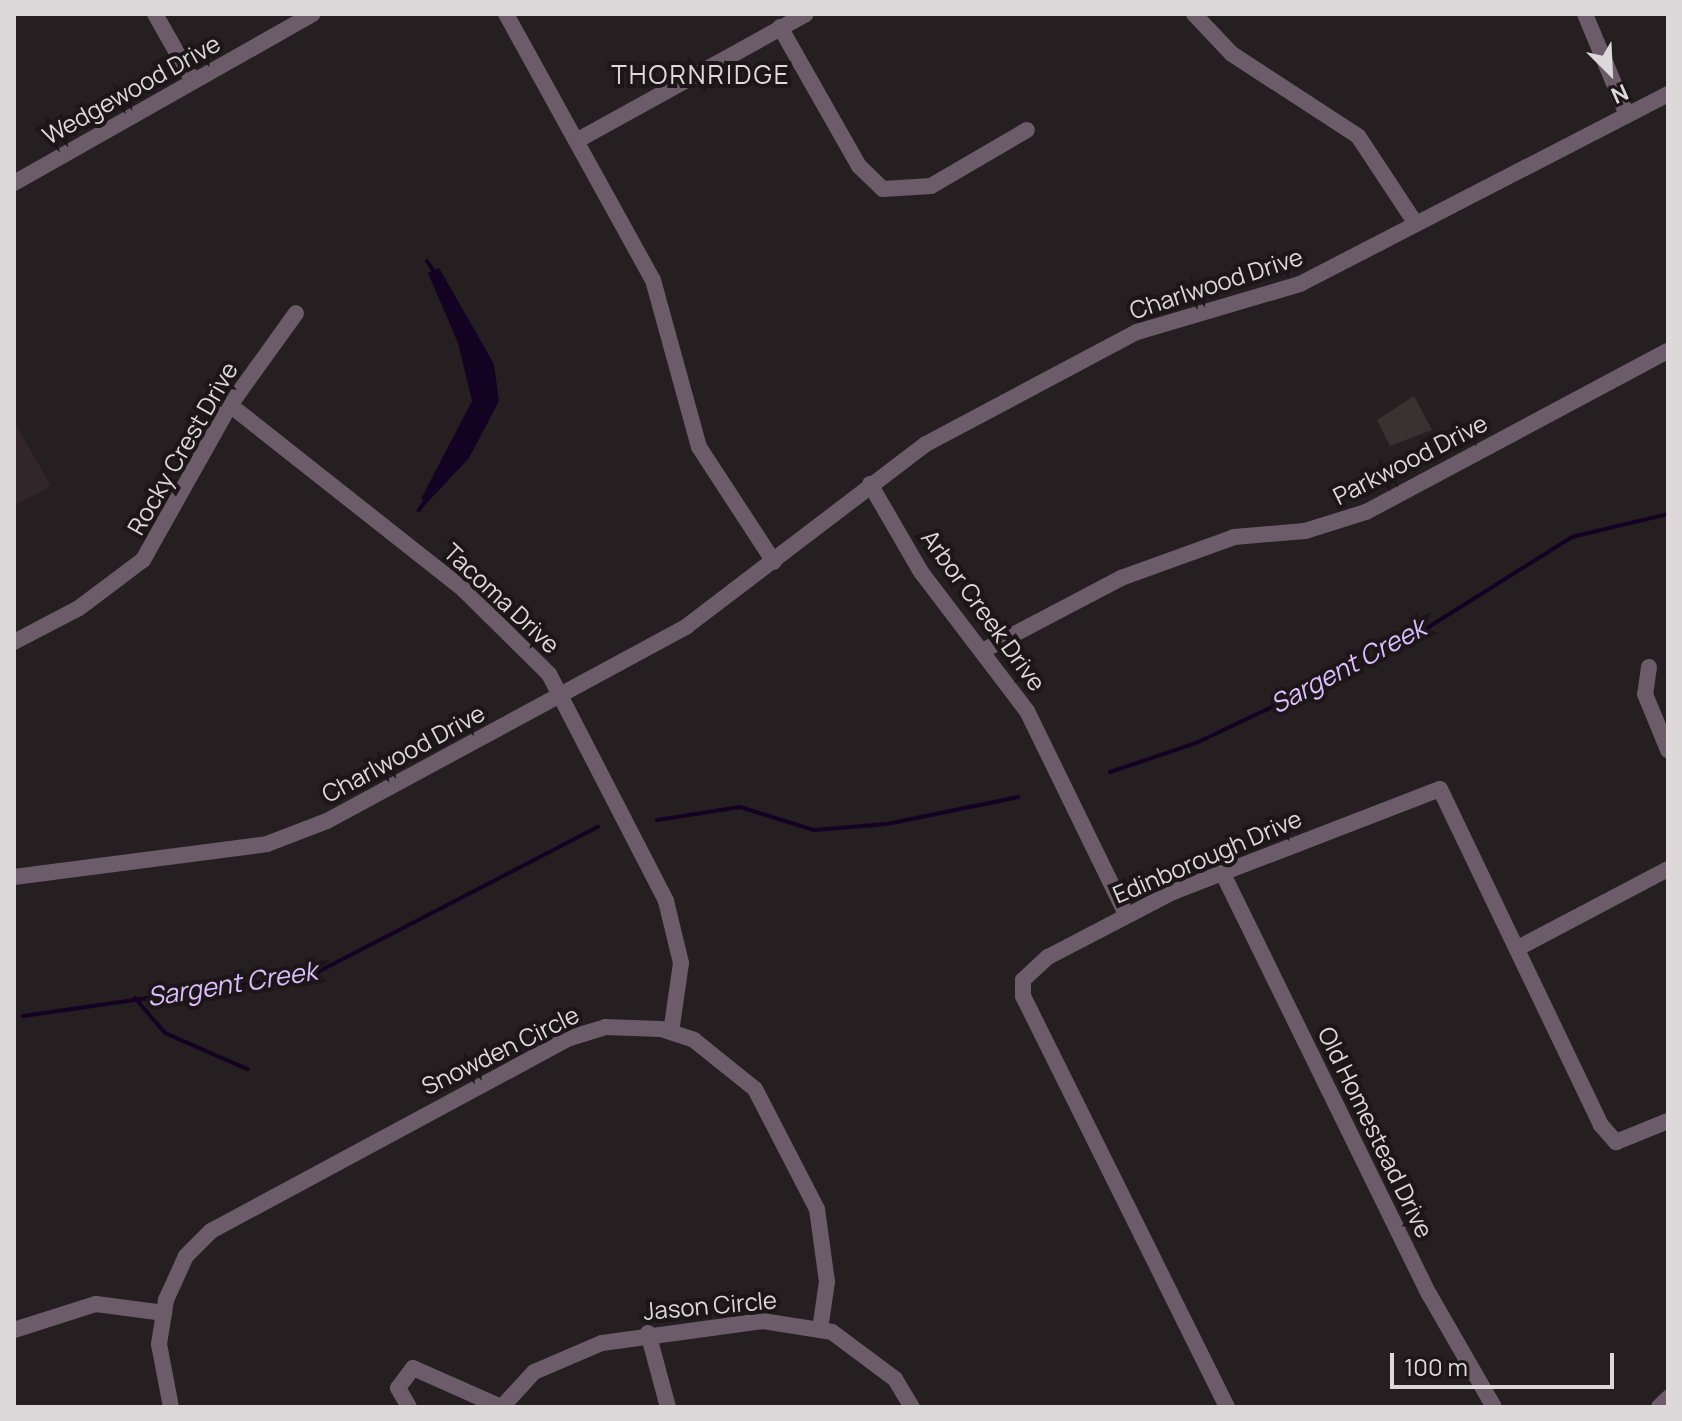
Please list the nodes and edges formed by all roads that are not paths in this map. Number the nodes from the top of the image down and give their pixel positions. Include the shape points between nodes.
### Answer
1 (155, 14) edge
2 (313, 14) edge
3 (506, 14) edge
4 (806, 14) edge
5 (1194, 14) edge
6 (1585, 14) edge
7 (780, 27) junction
8 (193, 81) junction
9 (1668, 94) edge
10 (1627, 115) junction
11 (1027, 130) dead end
12 (578, 140) junction
13 (14, 183) edge
14 (1416, 224) junction
15 (296, 313) dead end
16 (1668, 351) edge
17 (230, 405) junction
18 (870, 484) junction
19 (774, 562) junction
20 (14, 642) edge
21 (986, 649) junction
22 (1649, 667) dead end
23 (561, 696) junction
24 (1668, 750) edge
25 (1668, 869) edge
26 (1223, 874) junction
27 (14, 877) edge
28 (1126, 914) junction
29 (1518, 948) junction
30 (671, 1032) junction
31 (1668, 1121) edge
32 (164, 1313) junction
33 (820, 1329) junction
34 (14, 1330) edge
35 (648, 1333) junction
36 (1668, 1398) edge
37 (171, 1407) edge
38 (409, 1407) edge
39 (502, 1407) edge
40 (668, 1407) edge
41 (912, 1407) edge
42 (1227, 1407) edge
43 (1494, 1407) edge
44 (1659, 1407) edge

1 - 8 street
2 - 8 street, Wedgewood Drive
3 - 12 street
4 - 7 street
5 - 14 street via 1232,54 1358,136
6 - 10 street
7 - 11 street via 859,166 883,189 931,186
7 - 12 street
8 - 13 street, Wedgewood Drive
9 - 10 street, Charlwood Drive
10 - 14 street, Charlwood Drive
12 - 19 street via 663,302 673,365 699,447
14 - 18 street, Charlwood Drive via 1300,284 1137,332 926,444
15 - 17 street, Rocky Crest Drive
16 - 21 street, Parkwood Drive via 1366,512 1305,531 1234,537 1121,578
17 - 20 street, Rocky Crest Drive via 143,560 79,608
17 - 23 street, Tacoma Drive via 463,589 549,674
18 - 19 street
18 - 21 street, Arbor Creek Drive via 938,595
19 - 23 street, Charlwood Drive via 687,626
21 - 28 street, Arbor Creek Drive via 1027,711
22 - 24 street via 1645,694
23 - 27 street, Charlwood Drive via 327,821 267,844
23 - 30 street, Tacoma Drive via 666,901 681,963
25 - 29 street
26 - 28 street, Edinborough Drive
26 - 29 street, Edinborough Drive via 1419,791 1440,789
26 - 43 street, Old Homestead Drive via 1435,1306
28 - 42 street, Edinborough Drive via 1033,967 1023,996
29 - 31 street, Edinborough Drive via 1616,1142
30 - 32 street, Snowden Circle via 605,1027 570,1038 259,1200 186,1256
30 - 33 street, Snowden Circle via 694,1040 755,1089 798,1168 822,1234 827,1311
32 - 34 street via 96,1304
32 - 37 street, Snowden Circle via 161,1374
33 - 35 street, Jason Circle via 762,1321
33 - 41 street, Jason Circle via 862,1350
35 - 39 street, Jason Circle via 565,1355 534,1372
35 - 40 street
36 - 44 street
38 - 39 street via 398,1388 413,1368

